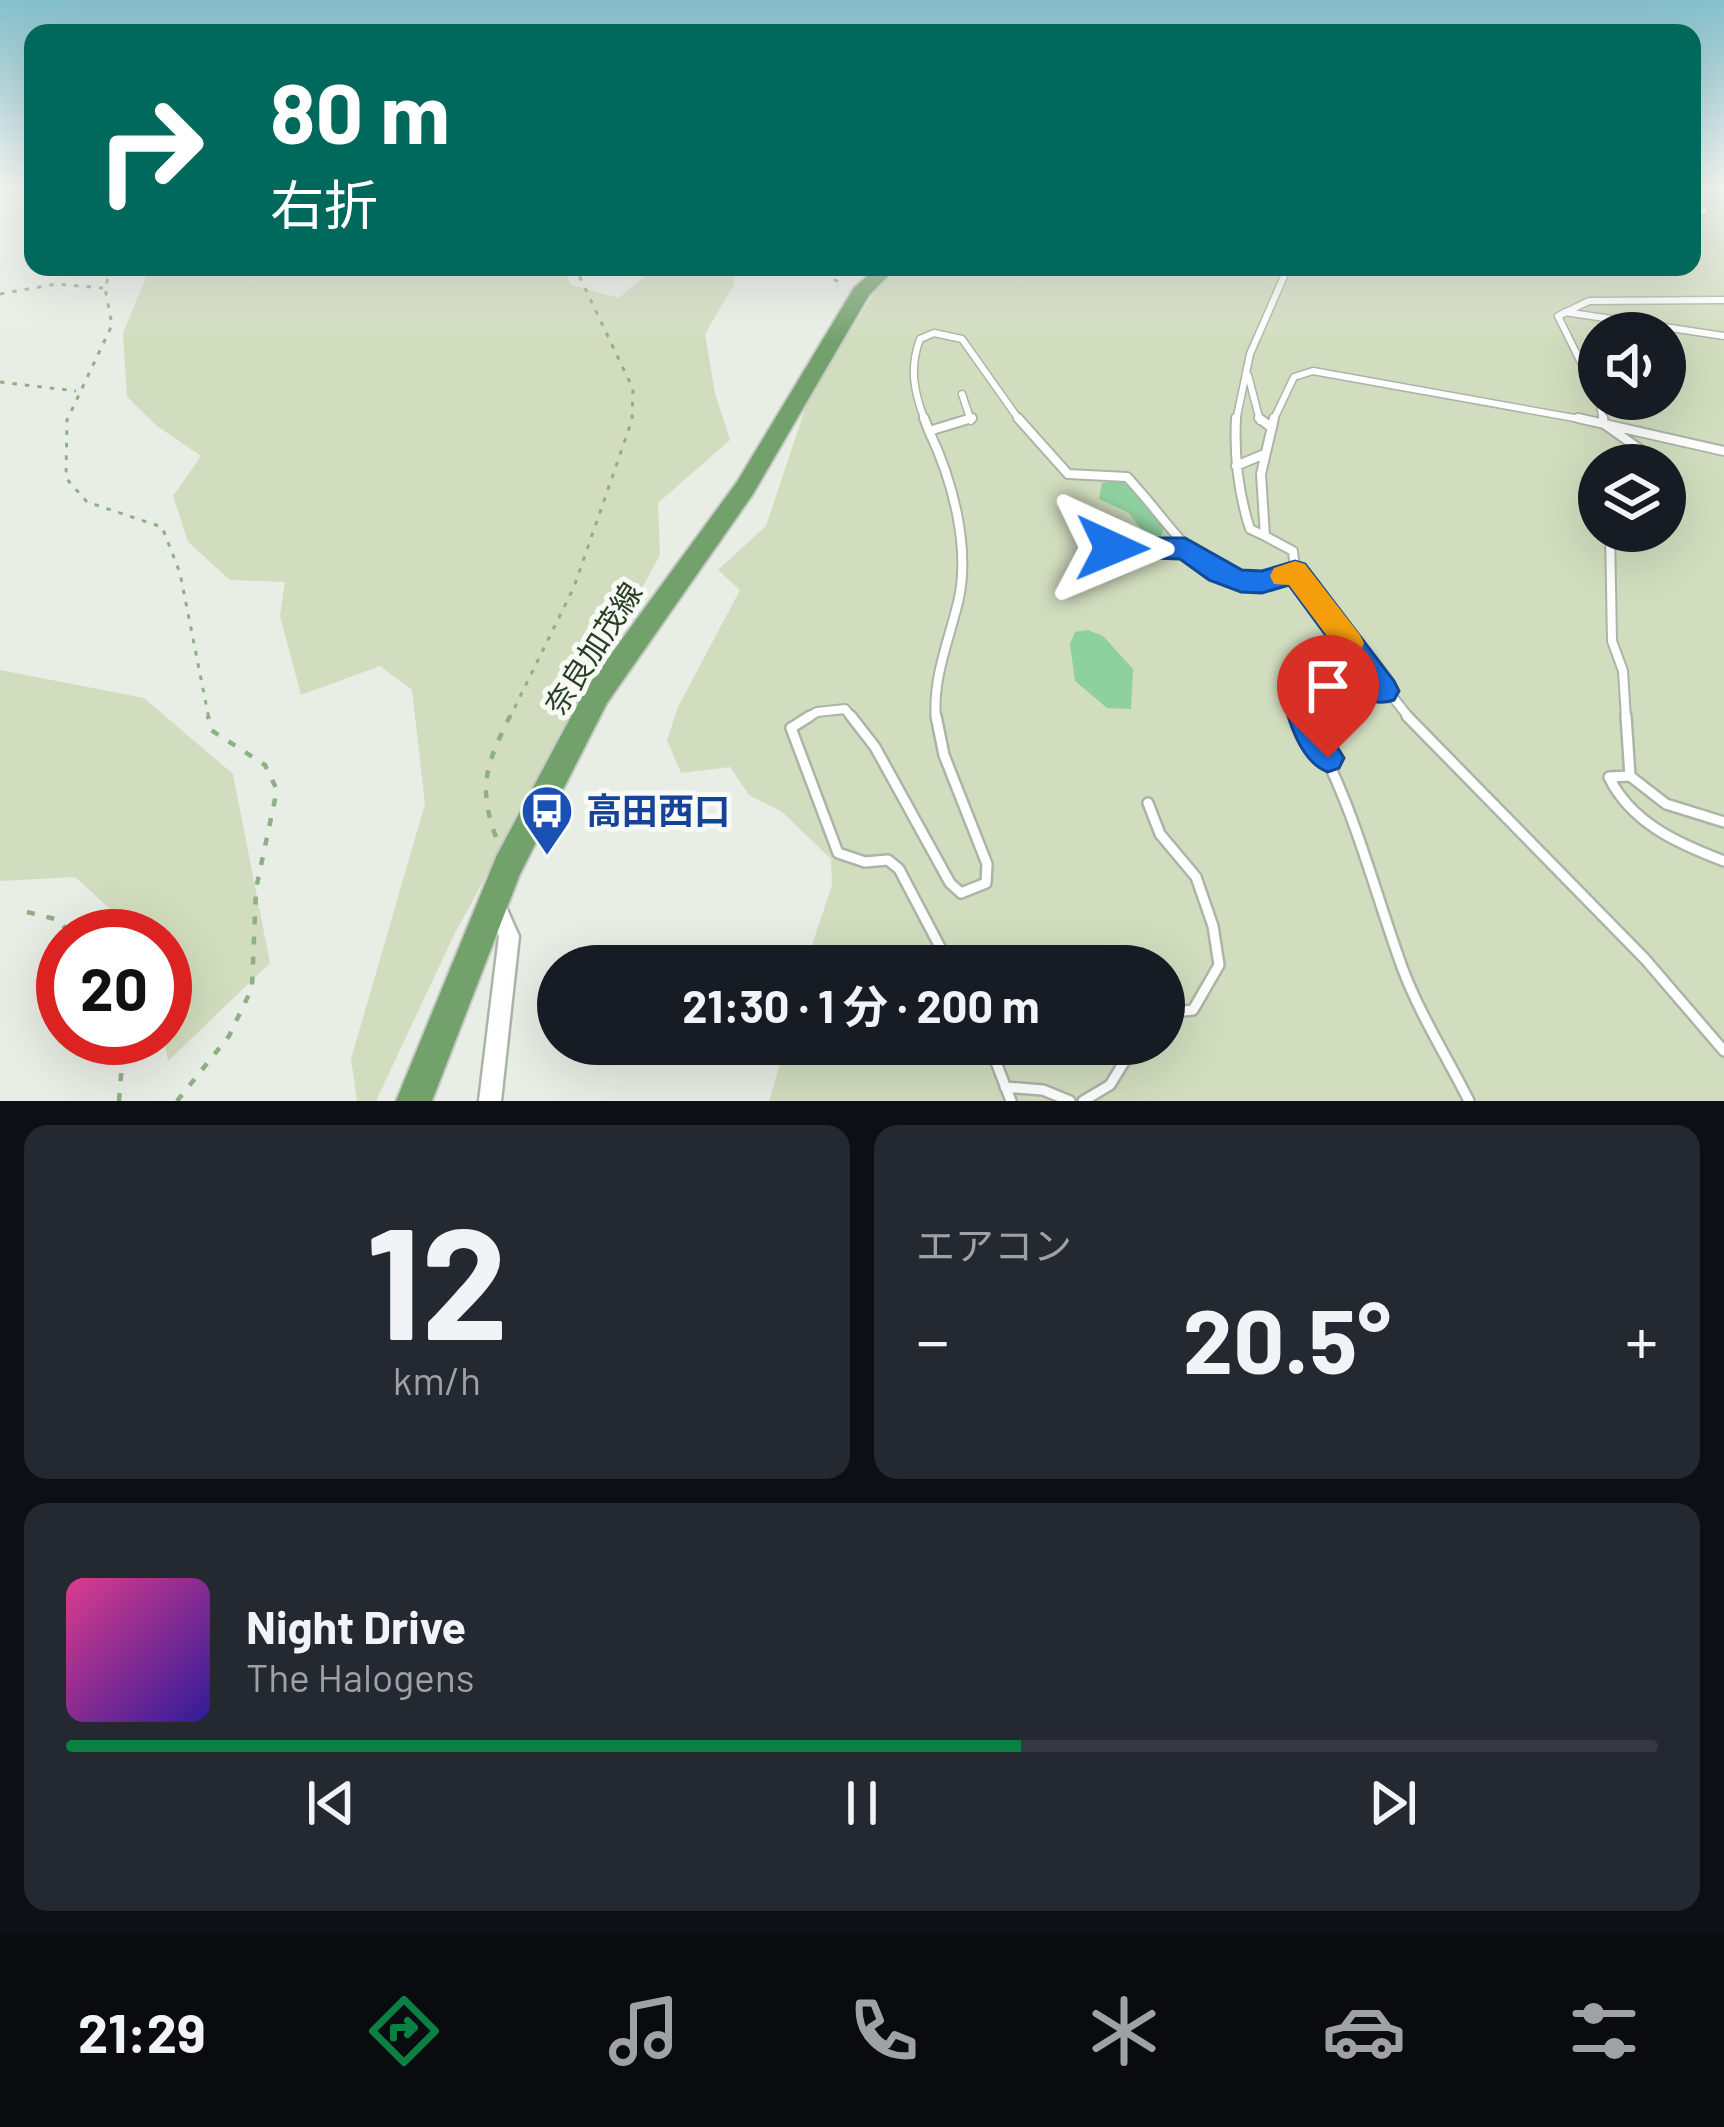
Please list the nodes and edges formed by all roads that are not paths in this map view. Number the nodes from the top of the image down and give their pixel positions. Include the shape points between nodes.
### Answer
1 (878, 276) edge
2 (1284, 276) edge
3 (1724, 300) edge
4 (1565, 312) junction
5 (1724, 336) edge
6 (1248, 374) junction
7 (962, 394) dead end
8 (1604, 424) junction
9 (1272, 428) junction
10 (929, 431) junction
11 (1632, 444) edge
12 (1724, 452) edge
13 (1263, 455) junction
14 (1236, 466) junction
15 (1264, 536) junction
16 (1112, 548) dead end
17 (1185, 548) junction
18 (1610, 552) edge
19 (1295, 572) junction
20 (1336, 659) dead end
21 (1346, 677) junction
22 (1384, 691) junction
23 (1630, 776) junction
24 (1148, 803) dead end
25 (1724, 822) edge
26 (1724, 860) edge
27 (494, 902) junction
28 (939, 945) edge
29 (1185, 1011) edge
30 (1724, 1051) edge
31 (996, 1065) edge
32 (1122, 1065) edge
33 (1005, 1087) junction
34 (413, 1101) edge
35 (490, 1101) edge
36 (1011, 1101) edge
37 (1070, 1101) edge
38 (1083, 1101) edge
39 (1469, 1101) edge

1 - 27 main road, 奈良加茂線 via 861,292 745,488 597,695
2 - 6 lane
3 - 4 lane via 1589,301
4 - 5 lane
4 - 8 lane via 1558,316
6 - 9 lane via 1260,421
6 - 14 lane via 1234,426
7 - 10 lane via 971,421
8 - 9 lane via 1313,371 1294,377
8 - 11 lane
8 - 12 lane
9 - 13 lane
10 - 17 lane via 909,361 920,339 948,334 962,339 1005,404 1068,474 1127,477
10 - 28 lane via 947,469 963,568 935,708 938,739 982,847 986,884 962,893 950,883 875,747 845,709 817,712 791,728 838,853 899,869
13 - 14 lane
13 - 15 lane
14 - 15 lane via 1250,529
15 - 19 lane via 1293,551
16 - 17 lane
17 - 19 lane via 1241,581
18 - 23 lane via 1612,641 1623,671
19 - 22 lane
20 - 21 lane
21 - 22 lane
21 - 39 lane via 1309,680 1297,691 1303,718 1343,793 1404,973
22 - 30 lane via 1646,958
23 - 25 lane via 1666,804
23 - 26 lane via 1609,777 1613,791 1664,832
24 - 29 lane via 1160,834 1196,877 1213,926 1219,965
27 - 34 main road, 奈良加茂線
27 - 35 street via 509,936
31 - 33 lane
32 - 38 lane via 1110,1085
33 - 36 lane
33 - 37 lane

